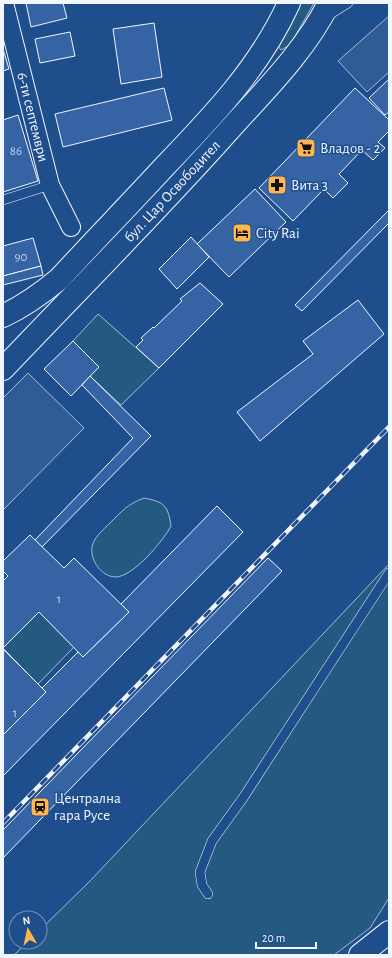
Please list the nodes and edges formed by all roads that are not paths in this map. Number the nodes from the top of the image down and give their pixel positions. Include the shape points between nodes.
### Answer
1 (4, 3) edge
2 (289, 3) edge
3 (348, 3) edge
4 (325, 12) edge
5 (50, 185) junction
6 (3, 200) edge
7 (71, 227) dead end
8 (3, 316) edge
9 (3, 369) edge
10 (389, 573) edge
11 (208, 894) dead end
12 (385, 933) edge
13 (360, 955) edge

1 - 5 street, 6-ти септември
2 - 8 main road, бул. Цар Освободител via 268,44 248,73 197,132 59,279 40,295
3 - 4 lane
4 - 9 main road, бул. Цар Освободител via 291,61 213,148
5 - 6 lane
5 - 7 street, 6-ти септември
10 - 11 lane via 243,798 212,841 200,872 202,885
12 - 13 main road

